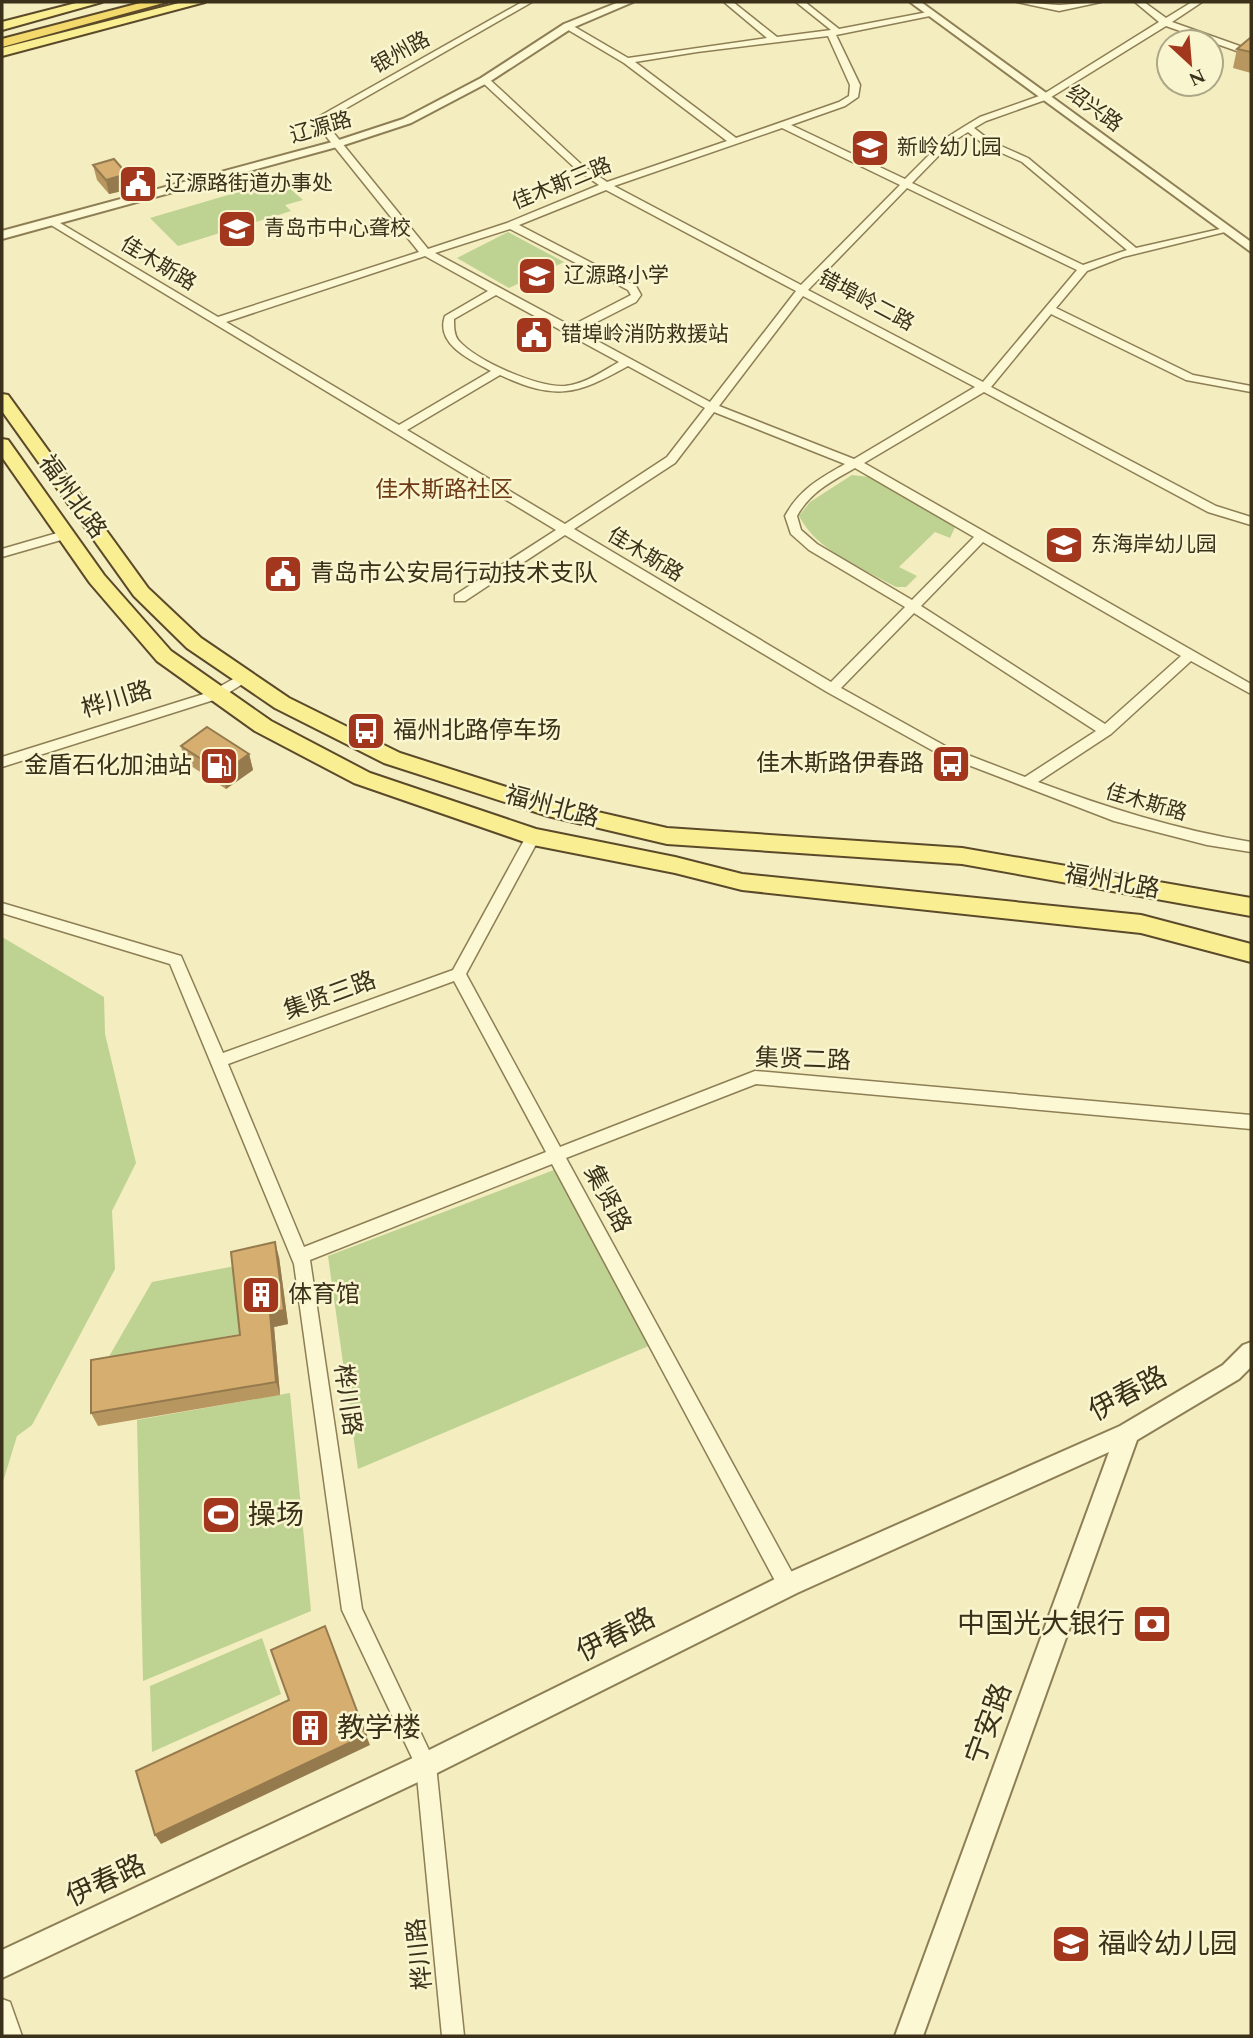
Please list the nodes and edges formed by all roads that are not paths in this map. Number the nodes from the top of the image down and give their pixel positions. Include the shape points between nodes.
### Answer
1 (95, 2) edge
2 (125, 2) edge
3 (160, 2) edge
4 (198, 2) edge
5 (528, 2) edge
6 (628, 2) edge
7 (728, 2) edge
8 (800, 2) edge
9 (915, 2) edge
10 (1021, 2) edge
11 (1097, 2) edge
12 (1139, 2) edge
13 (1198, 2) edge
14 (930, 13) junction
15 (1166, 23) junction
16 (2, 26) edge
17 (568, 26) junction
18 (834, 33) junction
19 (2, 34) edge
20 (775, 40) junction
21 (2, 43) edge
22 (2, 52) edge
23 (1251, 53) edge
24 (627, 61) junction
25 (485, 80) junction
26 (1045, 97) junction
27 (782, 124) junction
28 (968, 128) junction
29 (734, 141) junction
30 (340, 143) junction
31 (906, 181) junction
32 (606, 186) junction
33 (51, 222) junction
34 (511, 225) junction
35 (1225, 229) junction
36 (2, 235) edge
37 (1251, 248) edge
38 (1134, 251) junction
39 (425, 252) junction
40 (1083, 269) junction
41 (803, 289) junction
42 (495, 291) junction
43 (1051, 310) junction
44 (217, 321) junction
45 (570, 331) junction
46 (627, 362) junction
47 (500, 370) junction
48 (986, 386) junction
49 (1251, 389) edge
50 (2, 399) edge
51 (711, 407) junction
52 (398, 430) junction
53 (2, 444) edge
54 (857, 464) junction
55 (1251, 521) edge
56 (566, 531) junction
57 (64, 536) junction
58 (981, 537) junction
59 (2, 553) edge
60 (460, 598) dead end
61 (912, 606) junction
62 (1189, 656) junction
63 (244, 677) junction
64 (832, 689) junction
65 (1251, 690) edge
66 (215, 695) junction
67 (1106, 731) junction
68 (2, 762) edge
69 (1026, 783) junction
70 (533, 837) junction
71 (1251, 847) edge
72 (2, 908) edge
73 (1251, 908) edge
74 (1251, 953) edge
75 (458, 974) junction
76 (218, 1061) junction
77 (1251, 1122) edge
78 (555, 1155) junction
79 (300, 1256) junction
80 (1251, 1352) edge
81 (1128, 1433) junction
82 (788, 1585) junction
83 (426, 1765) junction
84 (2, 1964) edge
85 (2, 2010) edge
86 (11, 2036) edge
87 (453, 2036) edge
88 (909, 2036) edge

1 - 16 main road
2 - 19 highway
3 - 21 highway
4 - 22 main road
5 - 30 street, 银州路 via 318,120
6 - 17 street, 辽源路
7 - 20 street
8 - 18 street
9 - 14 street, 绍兴路
10 - 11 street via 1067,8
12 - 15 street
13 - 15 street
14 - 18 street
14 - 26 street, 绍兴路
15 - 23 street
15 - 26 street
17 - 24 street
17 - 25 street, 辽源路
18 - 20 street
18 - 27 street, 佳木斯三路 via 855,85 853,97
20 - 24 street
24 - 29 street
25 - 30 street, 辽源路 via 407,121
25 - 32 street, 错埠岭二路
26 - 28 street
26 - 35 street, 绍兴路
27 - 29 street, 佳木斯三路
27 - 31 street
28 - 31 street
28 - 38 street via 989,144 1025,160
29 - 32 street, 佳木斯三路
30 - 33 street, 辽源路
30 - 39 street
31 - 40 street
31 - 41 street
32 - 34 street, 佳木斯三路
32 - 41 street, 错埠岭二路
33 - 36 street, 辽源路
33 - 44 street, 佳木斯路
34 - 39 street, 佳木斯三路
34 - 45 street via 632,288 636,295
35 - 37 street, 绍兴路
35 - 38 street
38 - 40 street
39 - 42 street
39 - 44 street, 佳木斯三路
40 - 43 street
41 - 48 street, 错埠岭二路
41 - 51 street
42 - 45 street
42 - 47 street via 456,311 448,327 456,344
43 - 48 street
43 - 49 street via 1190,378
44 - 52 street, 佳木斯路
45 - 46 street
46 - 47 street via 569,389 530,385
46 - 51 street
47 - 52 street
48 - 54 street
48 - 55 street, 错埠岭二路 via 1212,509
50 - 63 main road, 福州北路 via 141,592 194,643
51 - 54 street
51 - 56 street via 671,460
52 - 56 street, 佳木斯路
53 - 57 main road, 福州北路
54 - 58 street
54 - 61 street via 800,500 791,516 795,531 813,547
56 - 60 street
56 - 64 street, 佳木斯路
57 - 59 street
57 - 66 main road, 福州北路 via 164,656
58 - 61 street
58 - 62 street
61 - 64 street
61 - 67 street
62 - 65 street
62 - 67 street
63 - 66 street, 桦川路
63 - 73 main road, 福州北路 via 282,703 392,758 548,808 653,833 962,856
64 - 69 street, 佳木斯路 via 942,750
66 - 68 street, 桦川路
66 - 70 main road, 福州北路 via 362,778
67 - 69 street
69 - 71 street, 佳木斯路 via 1169,831
70 - 74 main road, 福州北路 via 743,882 1141,924
70 - 75 street
72 - 76 street, 桦川路 via 176,960
75 - 76 street, 集贤三路
75 - 78 street, 集贤路
76 - 79 street, 桦川路
77 - 78 street, 集贤二路 via 755,1077
78 - 79 street, 集贤二路
78 - 82 street, 集贤路
79 - 83 street, 桦川路 via 352,1610
80 - 81 street, 伊春路 via 1231,1372
81 - 82 street, 伊春路
81 - 88 street, 宁安路
82 - 83 street, 伊春路
83 - 84 street, 伊春路
83 - 87 street, 桦川路
85 - 86 street

